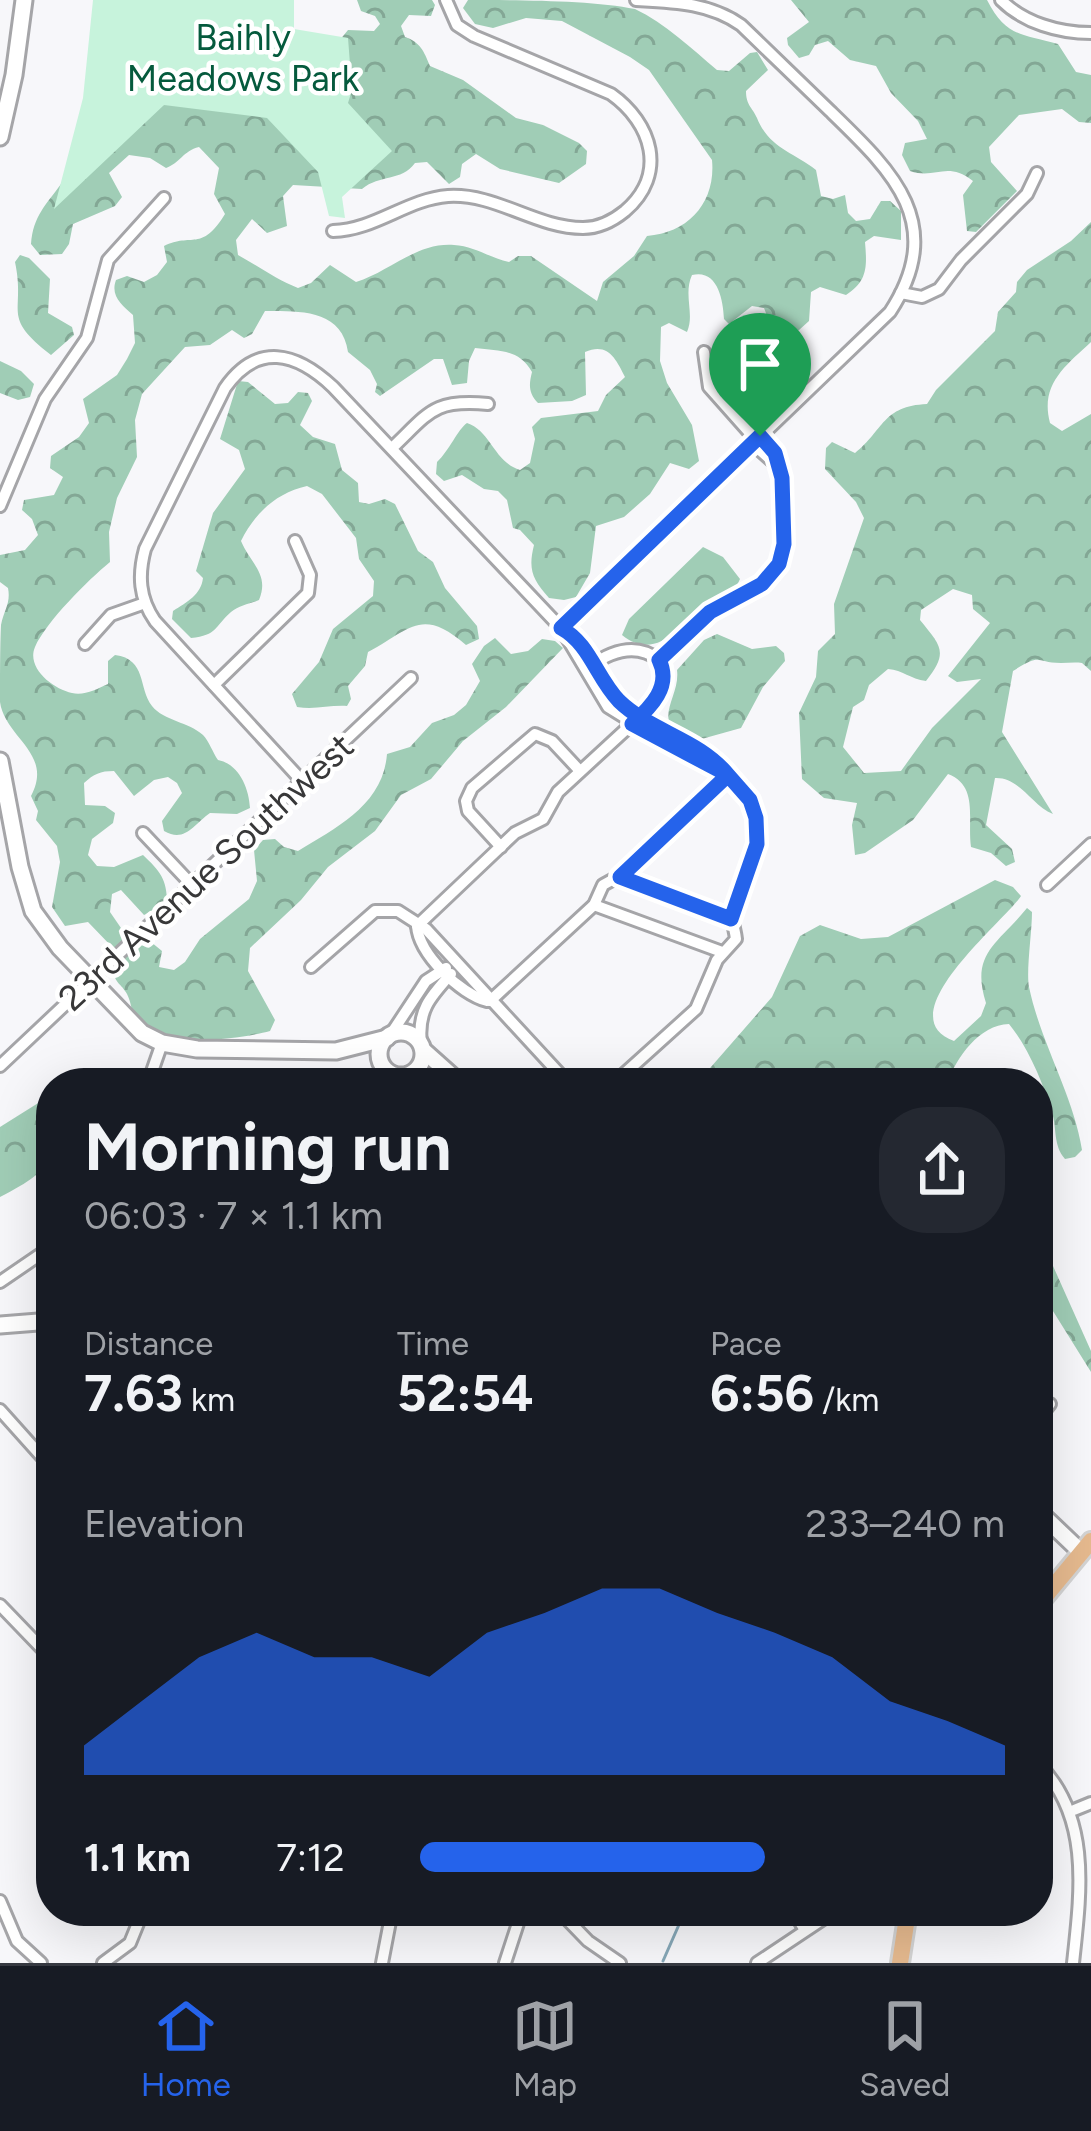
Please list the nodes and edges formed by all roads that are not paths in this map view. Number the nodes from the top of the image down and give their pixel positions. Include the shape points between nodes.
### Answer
1 (25, 0) edge
2 (446, 0) edge
3 (636, 0) edge
4 (1001, 0) edge
5 (666, 1) edge
6 (1091, 33) edge
7 (0, 137) edge
8 (1037, 173) dead end
9 (164, 198) dead end
10 (333, 231) dead end
11 (901, 293) junction
12 (704, 352) dead end
13 (488, 404) dead end
14 (756, 440) junction
15 (392, 448) junction
16 (0, 506) edge
17 (295, 541) dead end
18 (145, 603) junction
19 (561, 628) junction
20 (85, 644) dead end
21 (659, 660) junction
22 (590, 666) junction
23 (411, 678) dead end
24 (214, 686) junction
25 (635, 720) junction
26 (0, 761) edge
27 (580, 771) junction
28 (728, 775) junction
29 (1, 778) edge
30 (301, 780) junction
31 (143, 833) dead end
32 (1091, 844) edge
33 (501, 847) junction
34 (620, 877) junction
35 (192, 885) junction
36 (1047, 885) dead end
37 (594, 904) junction
38 (731, 919) junction
39 (417, 926) junction
40 (722, 952) junction
41 (311, 967) dead end
42 (449, 970) junction
43 (91, 981) junction
44 (490, 1001) junction
45 (389, 1036) junction
46 (162, 1043) junction
47 (422, 1047) junction
48 (336, 1051) junction
49 (0, 1066) edge
50 (153, 1068) edge
51 (381, 1068) edge
52 (385, 1068) edge
53 (417, 1068) edge
54 (444, 1068) edge
55 (554, 1068) edge
56 (631, 1068) edge
57 (36, 1257) edge
58 (0, 1282) edge
59 (36, 1322) edge
60 (0, 1324) edge
61 (0, 1410) edge
62 (36, 1450) edge
63 (1053, 1522) edge
64 (1086, 1546) edge
65 (1053, 1587) edge
66 (0, 1605) edge
67 (36, 1642) edge
68 (1053, 1778) edge
69 (1091, 1803) edge
70 (1074, 1810) junction
71 (0, 1901) edge
72 (1085, 1910) edge
73 (137, 1926) edge
74 (389, 1926) edge
75 (516, 1926) edge
76 (574, 1926) edge
77 (802, 1926) edge
78 (811, 1926) edge
79 (906, 1926) edge
80 (805, 1930) junction
81 (41, 1963) edge
82 (103, 1963) edge
83 (382, 1963) edge
84 (505, 1963) edge
85 (620, 1963) edge
86 (757, 1963) edge
87 (900, 1963) edge
88 (1073, 1963) edge

1 - 7 street
2 - 10 street via 457,25 474,36 629,107 650,145 646,184 616,218 590,228 460,196
3 - 5 street
4 - 6 street via 1049,27
5 - 11 street via 720,12 741,26 889,170 914,233
8 - 11 street via 1028,194 939,289 922,297
9 - 16 street via 103,270 87,338 45,399
11 - 14 street
12 - 14 street via 709,387
13 - 15 street via 440,405
14 - 19 street
14 - 21 street via 780,468 779,564
15 - 18 street via 326,380 296,361 261,358 243,366 145,549
15 - 19 street
17 - 24 street via 310,575 308,593
18 - 20 street via 111,615
18 - 24 street
19 - 22 street via 574,635
21 - 22 street via 635,649
21 - 25 street via 663,685
22 - 25 street via 608,707
23 - 30 street, 23rd Avenue Southwest
24 - 30 street
25 - 27 street
25 - 28 street
26 - 29 street
27 - 33 street via 543,819
27 - 33 street via 535,734 472,788 468,811
28 - 34 street
28 - 38 street via 750,800 758,832
29 - 43 street via 33,911
30 - 35 street, 23rd Avenue Southwest
31 - 35 street
32 - 36 street
33 - 39 street
34 - 37 street via 603,885
34 - 38 street
35 - 43 street, 23rd Avenue Southwest
37 - 40 street
37 - 44 street
38 - 40 street via 736,939
39 - 41 street via 398,911 375,910
39 - 42 street
40 - 56 street via 696,1009
42 - 44 street
42 - 45 street via 426,982
42 - 47 street via 420,1014
43 - 46 street
43 - 49 street, 23rd Avenue Southwest
44 - 55 street
45 - 47 street via 411,1034
45 - 48 street
45 - 52 street via 380,1050
46 - 48 street
46 - 50 street
47 - 53 street
47 - 54 street
48 - 51 street
57 - 58 street
59 - 60 street
61 - 62 street
63 - 64 street
64 - 65 main road
66 - 67 street
68 - 70 street
69 - 70 street
70 - 72 street
71 - 81 street via 17,1942
72 - 88 street
73 - 82 street
74 - 83 street
75 - 84 street
76 - 85 street
77 - 80 street
78 - 80 street
79 - 87 main road
80 - 86 street

